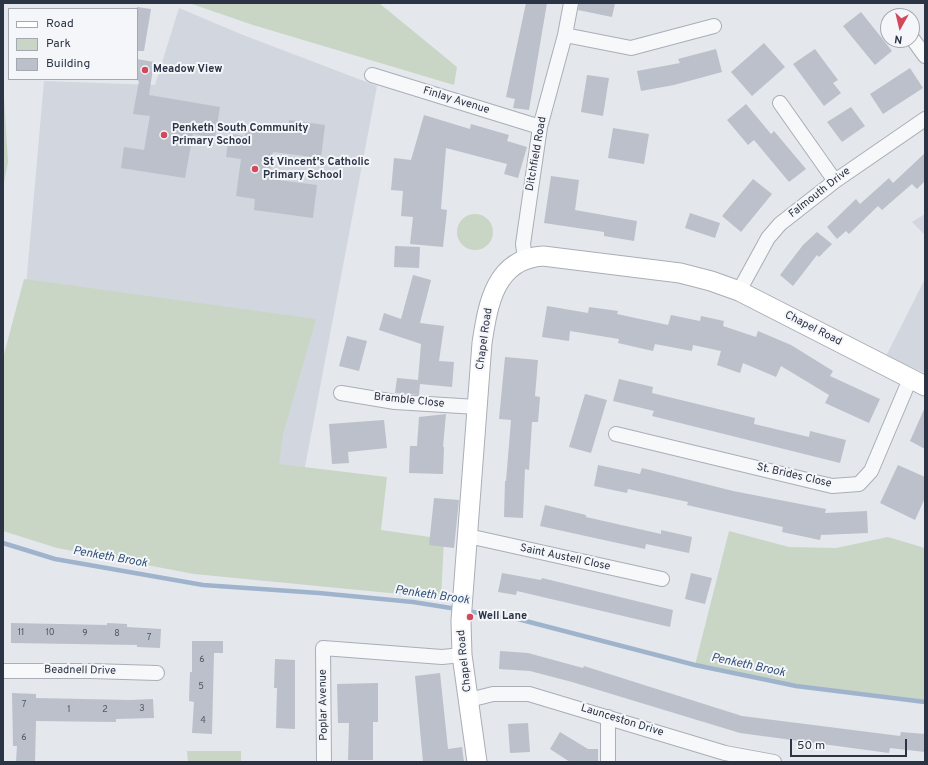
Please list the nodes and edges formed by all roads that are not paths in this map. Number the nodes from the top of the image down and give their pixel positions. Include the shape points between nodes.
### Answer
1 (571, 3) edge
2 (714, 26) dead end
3 (565, 35) junction
4 (372, 75) dead end
5 (780, 103) dead end
6 (925, 119) edge
7 (540, 127) junction
8 (834, 180) junction
9 (525, 259) junction
10 (739, 291) junction
11 (918, 383) edge
12 (341, 393) dead end
13 (477, 407) junction
14 (616, 434) dead end
15 (468, 536) junction
16 (662, 579) dead end
17 (462, 655) junction
18 (3, 671) edge
19 (157, 673) dead end
20 (469, 700) junction
21 (608, 716) junction
22 (754, 761) edge
23 (324, 762) edge
24 (477, 762) edge
25 (608, 762) edge
26 (774, 762) edge

1 - 3 street, Ditchfield Road
2 - 3 street via 631,48
3 - 7 street, Ditchfield Road
4 - 7 street, Finlay Avenue
5 - 8 street
6 - 8 street, Falmouth Drive
7 - 9 street, Ditchfield Road via 523,244
8 - 10 street, Falmouth Drive via 780,224 768,238
9 - 10 street, Chapel Road via 543,256 680,273
9 - 13 street, Chapel Road via 503,276 493,291 487,309
10 - 11 street, Chapel Road
11 - 14 street, St. Brides Close via 871,471 859,484 832,486
12 - 13 street, Bramble Close via 395,402
13 - 15 street, Chapel Road
15 - 16 street, Saint Austell Close
15 - 17 street, Chapel Road via 461,621
17 - 20 street, Chapel Road
17 - 23 street, Poplar Avenue via 442,657 323,648
18 - 19 street, Beadnell Drive via 91,670
20 - 21 street, Launceston Drive via 493,694 523,694
20 - 24 street, Chapel Road
21 - 22 street, Launceston Drive
21 - 25 street
22 - 26 street, Launceston Drive

